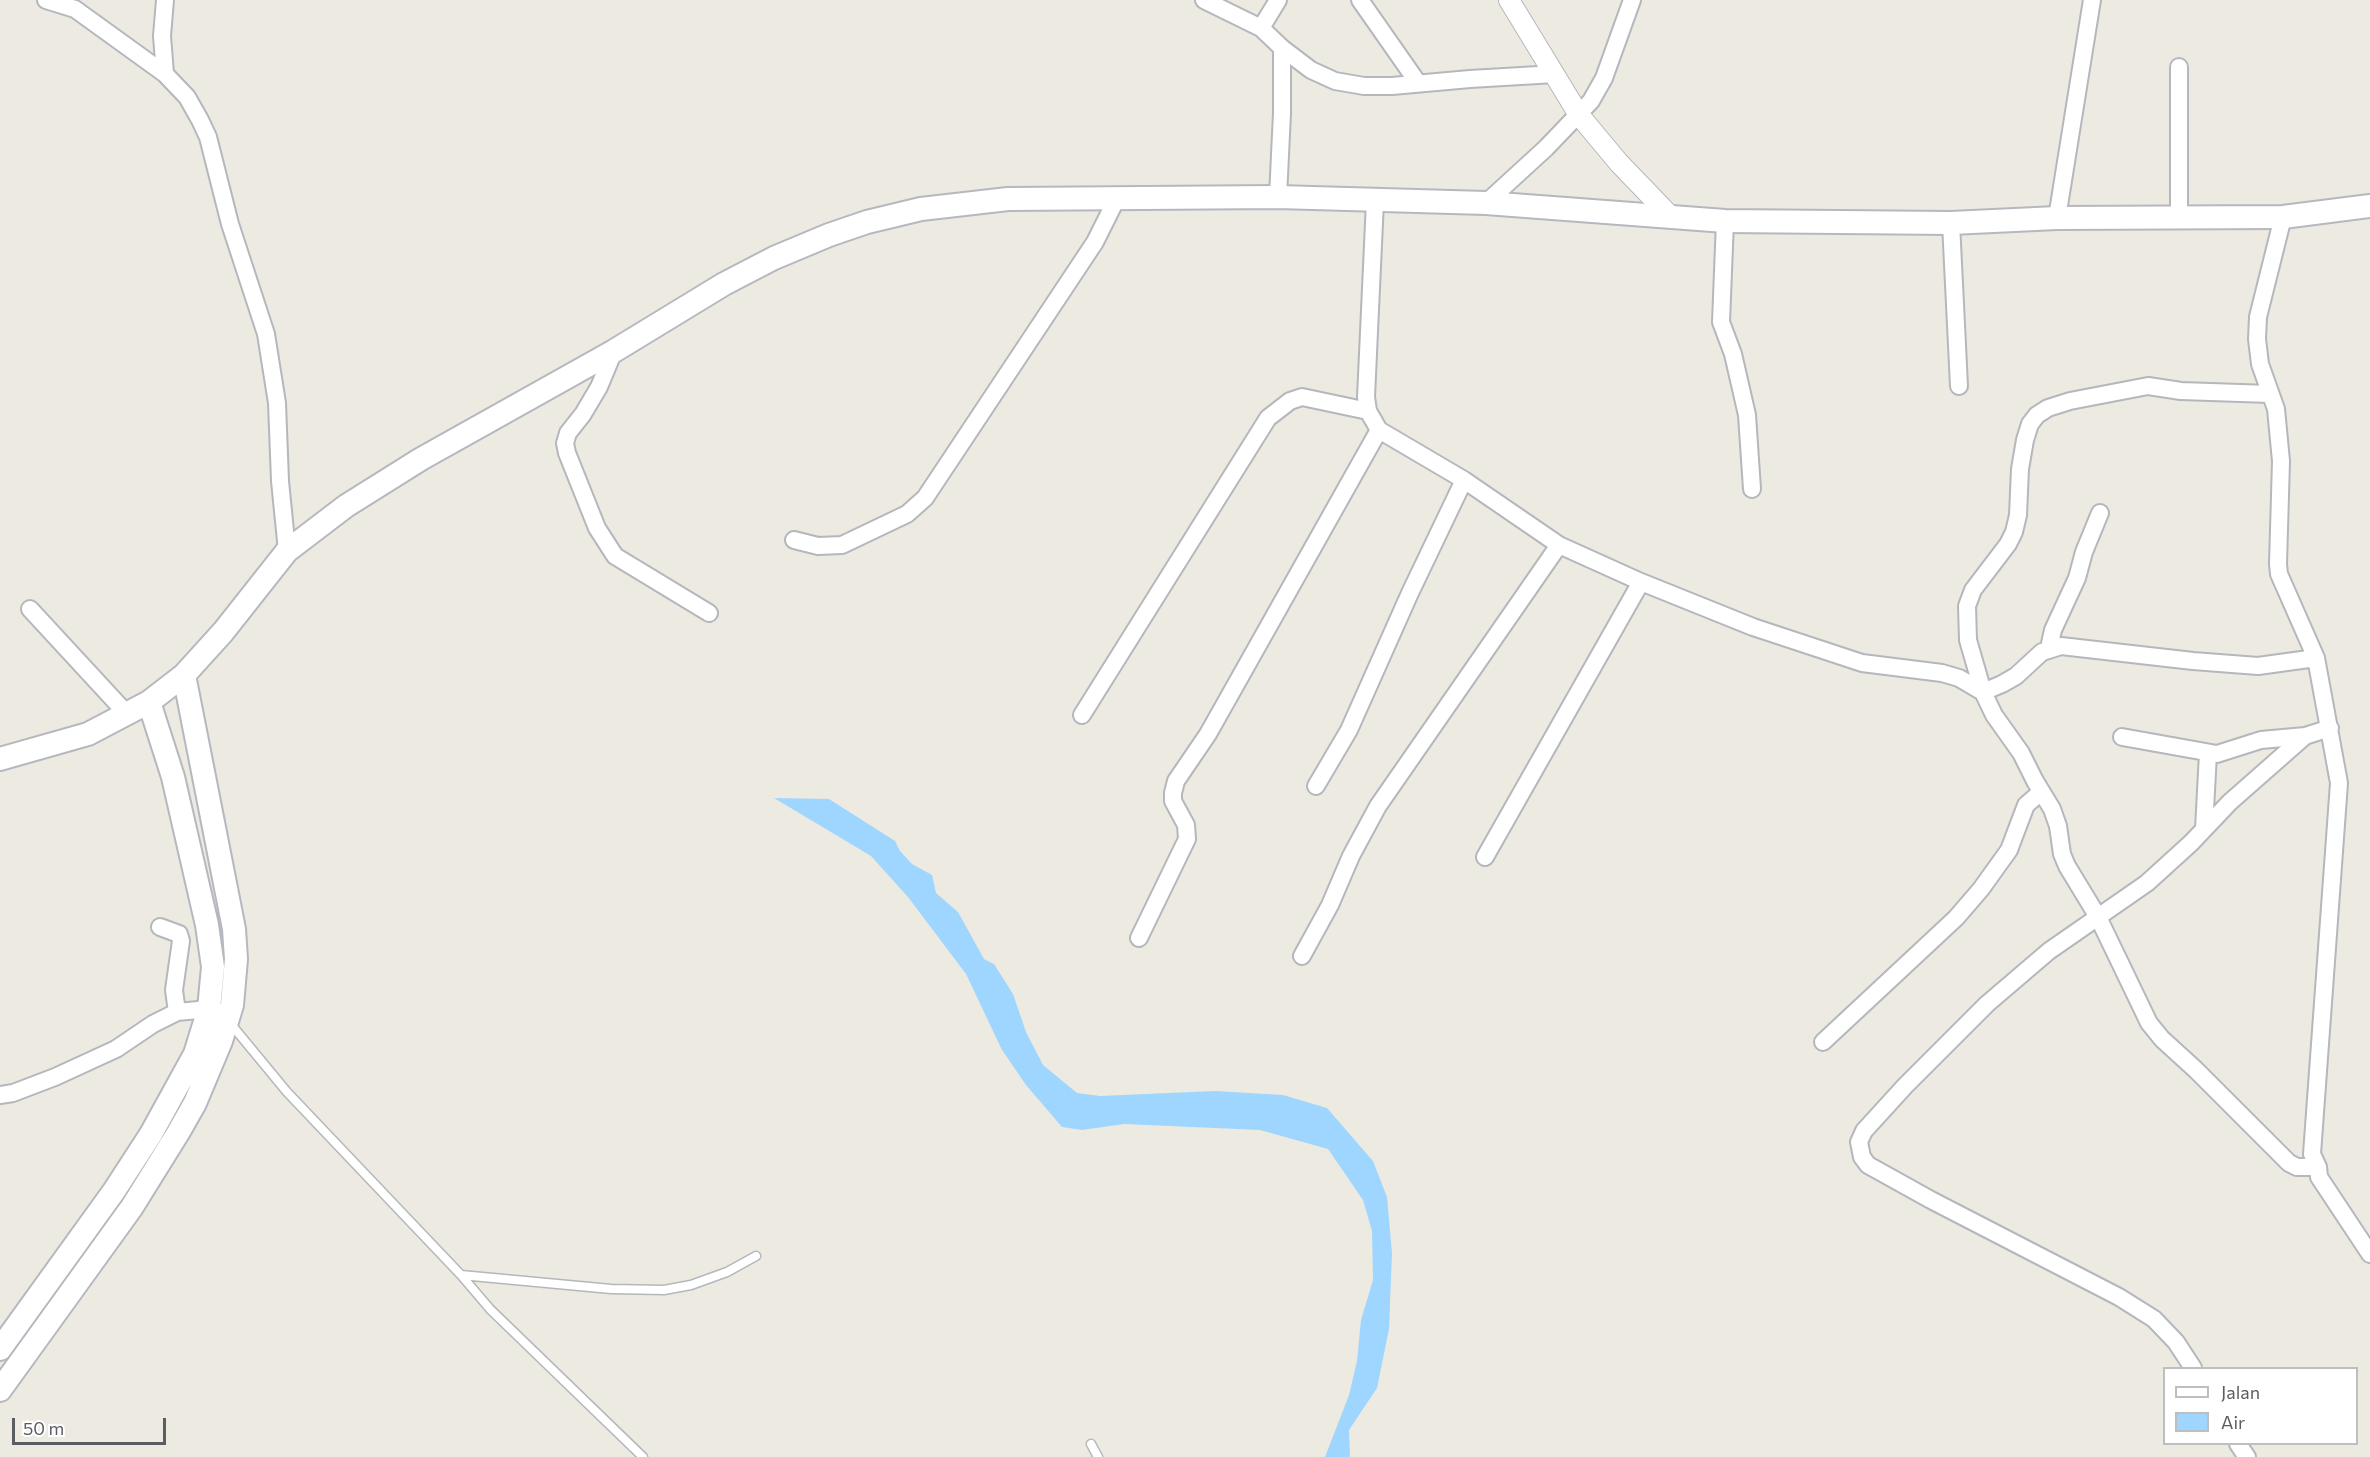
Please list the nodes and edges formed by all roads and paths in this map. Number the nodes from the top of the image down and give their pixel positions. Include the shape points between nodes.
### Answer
1 (46, 0) edge
2 (165, 0) edge
3 (1204, 0) edge
4 (1278, 0) edge
5 (1360, 0) edge
6 (1509, 0) edge
7 (1632, 0) edge
8 (2092, 0) edge
9 (75, 5) edge
10 (1261, 28) junction
11 (1282, 48) junction
12 (2179, 67) dead end
13 (165, 74) junction
14 (1555, 74) junction
15 (1418, 83) junction
16 (1580, 115) junction
17 (1278, 197) junction
18 (1117, 198) junction
19 (1375, 201) junction
20 (1486, 203) junction
21 (2370, 206) edge
22 (1671, 217) junction
23 (2283, 217) junction
24 (2057, 218) junction
25 (2179, 218) junction
26 (1725, 221) junction
27 (1951, 223) junction
28 (614, 351) junction
29 (1959, 386) dead end
30 (2270, 394) junction
31 (1368, 411) junction
32 (1379, 430) junction
33 (1464, 480) junction
34 (1752, 489) dead end
35 (2100, 513) dead end
36 (794, 540) dead end
37 (1559, 545) junction
38 (287, 551) junction
39 (1641, 582) junction
40 (30, 609) dead end
41 (709, 613) dead end
42 (2049, 648) junction
43 (2316, 658) junction
44 (184, 675) junction
45 (1983, 692) junction
46 (149, 702) junction
47 (128, 714) junction
48 (1082, 716) dead end
49 (2330, 728) junction
50 (2305, 736) junction
51 (2122, 737) dead end
52 (2208, 753) junction
53 (0, 759) edge
54 (1316, 786) dead end
55 (2041, 792) junction
56 (2204, 829) junction
57 (1485, 857) dead end
58 (2098, 917) junction
59 (160, 927) dead end
60 (1139, 938) dead end
61 (1302, 956) dead end
62 (177, 1012) junction
63 (219, 1015) junction
64 (1823, 1042) dead end
65 (0, 1095) edge
66 (2318, 1167) junction
67 (2370, 1254) edge
68 (756, 1256) dead end
69 (461, 1275) junction
70 (0, 1349) edge
71 (2192, 1367) edge
72 (0, 1390) edge
73 (1091, 1444) dead end
74 (643, 1457) edge
75 (1098, 1457) edge

1 - 9 street
2 - 13 street
3 - 10 street
4 - 10 street
5 - 15 street
6 - 14 street
7 - 16 street via 1604,78
8 - 24 street
9 - 13 street
10 - 11 street
11 - 15 street via 1311,70 1335,81 1364,86
11 - 17 street
12 - 25 street
13 - 38 street via 187,97 208,137 230,224 266,334 277,403
14 - 15 street
14 - 16 street
16 - 20 street
16 - 22 street
17 - 18 main road
17 - 19 main road
18 - 28 main road via 1008,199 921,209 867,222 774,258
18 - 36 street via 1095,242 926,498 907,514 842,545 818,546
19 - 20 main road
19 - 31 street
20 - 22 main road
21 - 23 main road
22 - 26 main road
23 - 25 main road
23 - 30 street via 2256,339
24 - 25 main road
24 - 27 main road
26 - 27 main road
26 - 34 street via 1721,322 1747,415
27 - 29 street
28 - 38 main road via 421,459 346,506
28 - 41 street via 599,387 568,433 567,453 597,528 615,556
30 - 43 street via 2276,409 2281,461 2279,574
30 - 45 street via 2148,386 2070,400 2037,415 2025,440 2013,532 1973,590 1967,606 1968,640
31 - 32 street
31 - 48 street via 1302,397 1268,418
32 - 33 street
32 - 60 street via 1208,734 1176,781 1173,801 1186,825 1187,839
33 - 37 street
33 - 54 street via 1349,730
35 - 42 street
37 - 39 street
37 - 61 street via 1378,806
38 - 44 main road via 224,632
39 - 45 street via 1753,627 1862,663 1942,673
39 - 57 street
40 - 47 street
42 - 43 street via 2061,646 2258,666
42 - 45 street via 2016,676
43 - 49 street
44 - 46 main road
44 - 63 main road via 234,928 235,977
45 - 55 street
46 - 47 main road
46 - 63 main road via 173,777 207,925
47 - 53 main road via 88,734
49 - 50 street
49 - 66 street via 2339,783 2312,1154
50 - 52 street via 2261,740
50 - 56 street
51 - 52 street
52 - 56 street
55 - 58 street via 2057,822 2067,866
55 - 64 street via 2026,805 2009,850 1982,889
56 - 58 street via 2147,883
58 - 66 street via 2154,1030 2289,1163
58 - 71 street via 2049,951 1953,1036 1864,1131 1859,1148 1868,1165 2154,1319
59 - 62 street via 179,934 181,941 174,990
62 - 63 street
62 - 65 street via 116,1049 55,1077
63 - 69 lane
63 - 70 main road via 114,1191
63 - 72 main road via 195,1103 178,1133 132,1207
66 - 67 street via 2319,1177
68 - 69 lane via 727,1272 664,1290
69 - 74 lane via 490,1310
73 - 75 lane

